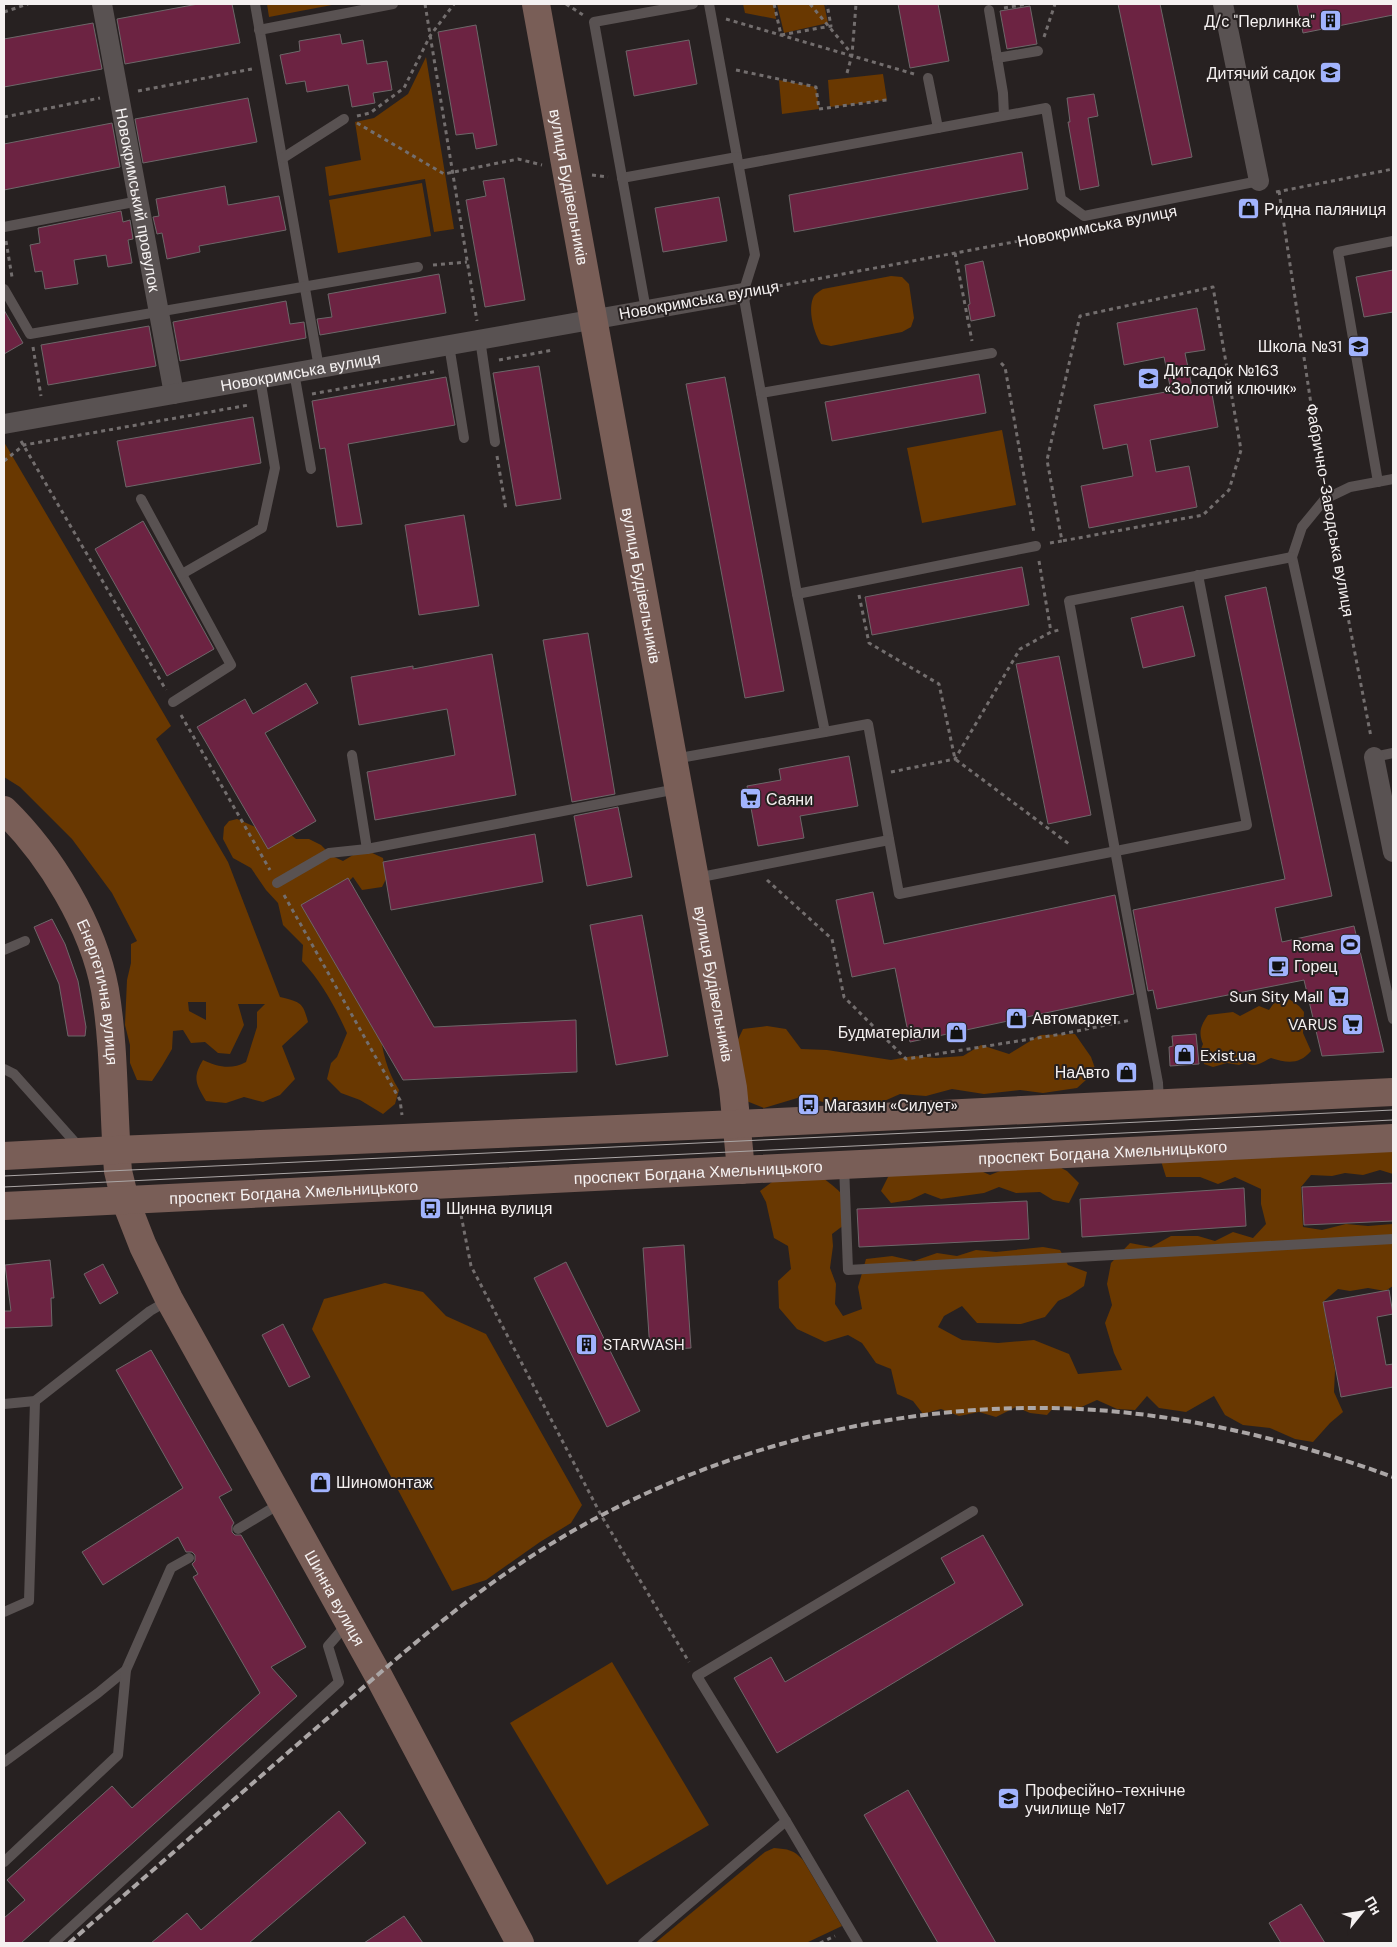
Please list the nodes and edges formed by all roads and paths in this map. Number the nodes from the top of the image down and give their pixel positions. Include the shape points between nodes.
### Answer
1 (28, 4) edge
2 (102, 4) edge
3 (255, 4) edge
4 (393, 4) edge
5 (425, 4) edge
6 (454, 4) edge
7 (536, 4) edge
8 (692, 4) edge
9 (774, 4) edge
10 (810, 4) edge
11 (827, 4) edge
12 (856, 4) edge
13 (1027, 4) edge
14 (1056, 4) edge
15 (1223, 4) edge
16 (710, 9) edge
17 (989, 10) joint
18 (4, 12) edge
19 (830, 26) junction
20 (259, 30) junction
21 (781, 35) junction
22 (430, 36) junction
23 (1038, 52) joint
24 (852, 55) junction
25 (997, 58) junction
26 (720, 67) junction
27 (847, 73) dead end
28 (928, 78) joint
29 (887, 100) dead end
30 (1004, 115) junction
31 (344, 119) junction
32 (938, 128) junction
33 (283, 158) junction
34 (738, 161) junction
35 (1393, 169) edge
36 (566, 172) junction
37 (453, 173) junction
38 (622, 178) junction
39 (1264, 187) junction
40 (1279, 191) junction
41 (139, 201) junction
42 (4, 226) edge
43 (1079, 230) dead end
44 (5, 238) dead end
45 (1393, 240) edge
46 (956, 253) junction
47 (467, 262) junction
48 (418, 267) joint
49 (305, 286) junction
50 (4, 289) edge
51 (743, 293) junction
52 (646, 310) junction
53 (159, 312) junction
54 (19, 314) junction
55 (593, 319) junction
56 (30, 334) junction
57 (480, 339) junction
58 (449, 345) junction
59 (992, 353) joint
60 (974, 357) junction
61 (319, 368) junction
62 (294, 372) junction
63 (260, 378) junction
64 (761, 393) junction
65 (174, 394) junction
66 (41, 396) dead end
67 (7, 424) edge
68 (464, 438) dead end
69 (495, 442) joint
70 (24, 445) junction
71 (4, 461) edge
72 (310, 469) dead end
73 (1393, 479) edge
74 (1378, 482) junction
75 (141, 499) dead end
76 (1326, 500) junction
77 (506, 510) dead end
78 (1062, 541) junction
79 (1036, 546) junction
80 (1292, 557) junction
81 (182, 574) junction
82 (1198, 574) junction
83 (856, 583) junction
84 (798, 594) junction
85 (1074, 626) junction
86 (1051, 632) junction
87 (173, 702) junction
88 (825, 732) junction
89 (352, 755) dead end
90 (1384, 755) edge
91 (673, 759) junction
92 (955, 759) junction
93 (877, 775) junction
94 (678, 788) junction
95 (4, 810) edge
96 (1391, 830) edge
97 (889, 840) junction
98 (367, 849) junction
99 (1116, 851) junction
100 (1393, 852) edge
101 (1085, 857) junction
102 (753, 867) junction
103 (694, 878) junction
104 (277, 883) junction
105 (25, 941) dead end
106 (4, 950) edge
107 (1146, 1017) junction
108 (1393, 1019) edge
109 (4, 1069) edge
110 (1393, 1092) edge
111 (1159, 1104) junction
112 (737, 1124) junction
113 (404, 1138) junction
114 (1393, 1138) edge
115 (116, 1150) junction
116 (84, 1152) junction
117 (4, 1156) edge
118 (844, 1164) junction
119 (741, 1170) junction
120 (125, 1200) junction
121 (4, 1206) edge
122 (461, 1215) dead end
123 (1393, 1239) edge
124 (170, 1299) junction
125 (35, 1401) junction
126 (4, 1404) edge
127 (281, 1502) junction
128 (973, 1512) dead end
129 (238, 1529) dead end
130 (189, 1558) dead end
131 (4, 1612) edge
132 (349, 1622) junction
133 (126, 1670) junction
134 (697, 1676) junction
135 (4, 1762) edge
136 (786, 1821) junction
137 (4, 1862) edge
138 (54, 1943) edge
139 (520, 1943) edge
140 (643, 1943) edge
141 (858, 1943) edge

1 - 18 path
2 - 41 street, Новокримський провулок
3 - 20 lane
4 - 20 lane
5 - 22 path
6 - 22 path
7 - 36 main road, вулиця Будівельників
8 - 38 lane via 594,22
9 - 21 path
10 - 19 path
11 - 19 path
12 - 24 path
13 - 17 path
14 - 23 path
15 - 39 street
16 - 21 path
16 - 26 lane
17 - 25 lane
19 - 21 path
19 - 24 path
20 - 33 lane
21 - 24 path
22 - 31 path via 404,88 370,113
22 - 37 path
23 - 25 lane
24 - 27 path
24 - 28 path
25 - 30 lane
26 - 29 path via 816,87 819,109
26 - 34 lane
28 - 32 lane
30 - 32 lane
30 - 39 lane via 1046,108 1061,200 1084,216
31 - 33 lane
31 - 37 path via 355,122 444,174
32 - 34 lane
33 - 49 lane
34 - 38 lane
34 - 51 lane via 755,255
35 - 40 path
36 - 37 path via 518,159
36 - 38 path
36 - 55 main road, вулиця Будівельників
37 - 47 path
38 - 52 lane
39 - 40 path
39 - 40 path
40 - 76 path, Фабрично-Заводська вулиця
41 - 42 lane
41 - 53 street, Новокримський провулок
43 - 46 path, Новокримська вулиця
44 - 54 path
45 - 74 lane via 1338,252
46 - 51 path, Новокримська вулиця
46 - 60 path
47 - 48 path
47 - 57 path
48 - 49 lane
49 - 53 lane
49 - 61 lane
50 - 54 lane
51 - 52 street, Новокримська вулиця
51 - 64 lane
52 - 55 street, Новокримська вулиця
53 - 56 lane
53 - 65 street, Новокримський провулок
54 - 56 lane
55 - 57 street, Новокримська вулиця
55 - 91 main road, вулиця Будівельників
56 - 66 path
57 - 58 street, Новокримська вулиця
57 - 69 lane
58 - 61 street, Новокримська вулиця
58 - 68 lane
59 - 60 lane
59 - 79 path via 1005,366
60 - 64 lane
61 - 62 street, Новокримська вулиця
62 - 63 street, Новокримська вулиця
62 - 72 lane
63 - 65 street, Новокримська вулиця
63 - 81 lane via 275,468 262,528
64 - 84 lane
65 - 67 street, Новокримська вулиця
67 - 70 path
69 - 77 path
70 - 71 path
70 - 87 path
73 - 74 lane
74 - 76 lane via 1350,487
75 - 81 lane
76 - 80 lane via 1302,527
76 - 90 path, Фабрично-Заводська вулиця
78 - 78 path via 1203,515 1228,490 1241,450 1213,288 1080,316 1047,460
78 - 79 path
79 - 83 lane
79 - 86 path
80 - 82 lane
80 - 108 lane
81 - 87 lane via 231,665
82 - 85 lane via 1069,601
82 - 99 lane via 1247,825
83 - 84 lane
83 - 92 path via 869,643 939,684
84 - 88 lane
85 - 86 path
85 - 99 lane
86 - 92 path via 1020,648
87 - 104 path
88 - 91 lane
88 - 93 lane via 868,724
89 - 98 lane
90 - 96 street
91 - 94 main road, вулиця Будівельників
92 - 93 path
92 - 101 path
93 - 97 lane
94 - 98 lane
94 - 103 main road, вулиця Будівельників
95 - 115 main road, Енергетична вулиця via 52,870 92,943 104,989
96 - 100 street
97 - 101 lane via 899,894
97 - 102 lane
98 - 104 lane via 329,853
99 - 101 lane
99 - 107 lane
102 - 103 lane
102 - 107 path via 832,939 844,997 906,1059
103 - 112 main road, вулиця Будівельників
104 - 113 path via 400,1100
105 - 106 lane
107 - 111 lane
109 - 116 lane via 14,1074
110 - 111 main road
111 - 112 main road
112 - 113 main road
112 - 119 main road, вулиця Будівельників
113 - 115 main road
114 - 118 main road, проспект Богдана Хмельницького
115 - 116 main road
115 - 120 main road, Енергетична вулиця
116 - 117 main road
118 - 119 main road, проспект Богдана Хмельницького
118 - 123 lane via 848,1270
119 - 120 main road, проспект Богдана Хмельницького
120 - 121 main road, проспект Богдана Хмельницького
120 - 124 main road, Шинна вулиця via 143,1246
122 - 134 path via 471,1266 601,1515
124 - 125 lane
124 - 127 main road, Шинна вулиця
125 - 126 lane
125 - 131 lane via 29,1601
127 - 129 lane
127 - 132 main road, Шинна вулиця
128 - 134 lane
130 - 133 lane via 171,1568
132 - 138 lane via 328,1646 339,1682
132 - 139 main road, Шинна вулиця
133 - 135 lane
133 - 137 lane via 118,1755
134 - 136 lane
136 - 140 lane
136 - 141 lane

